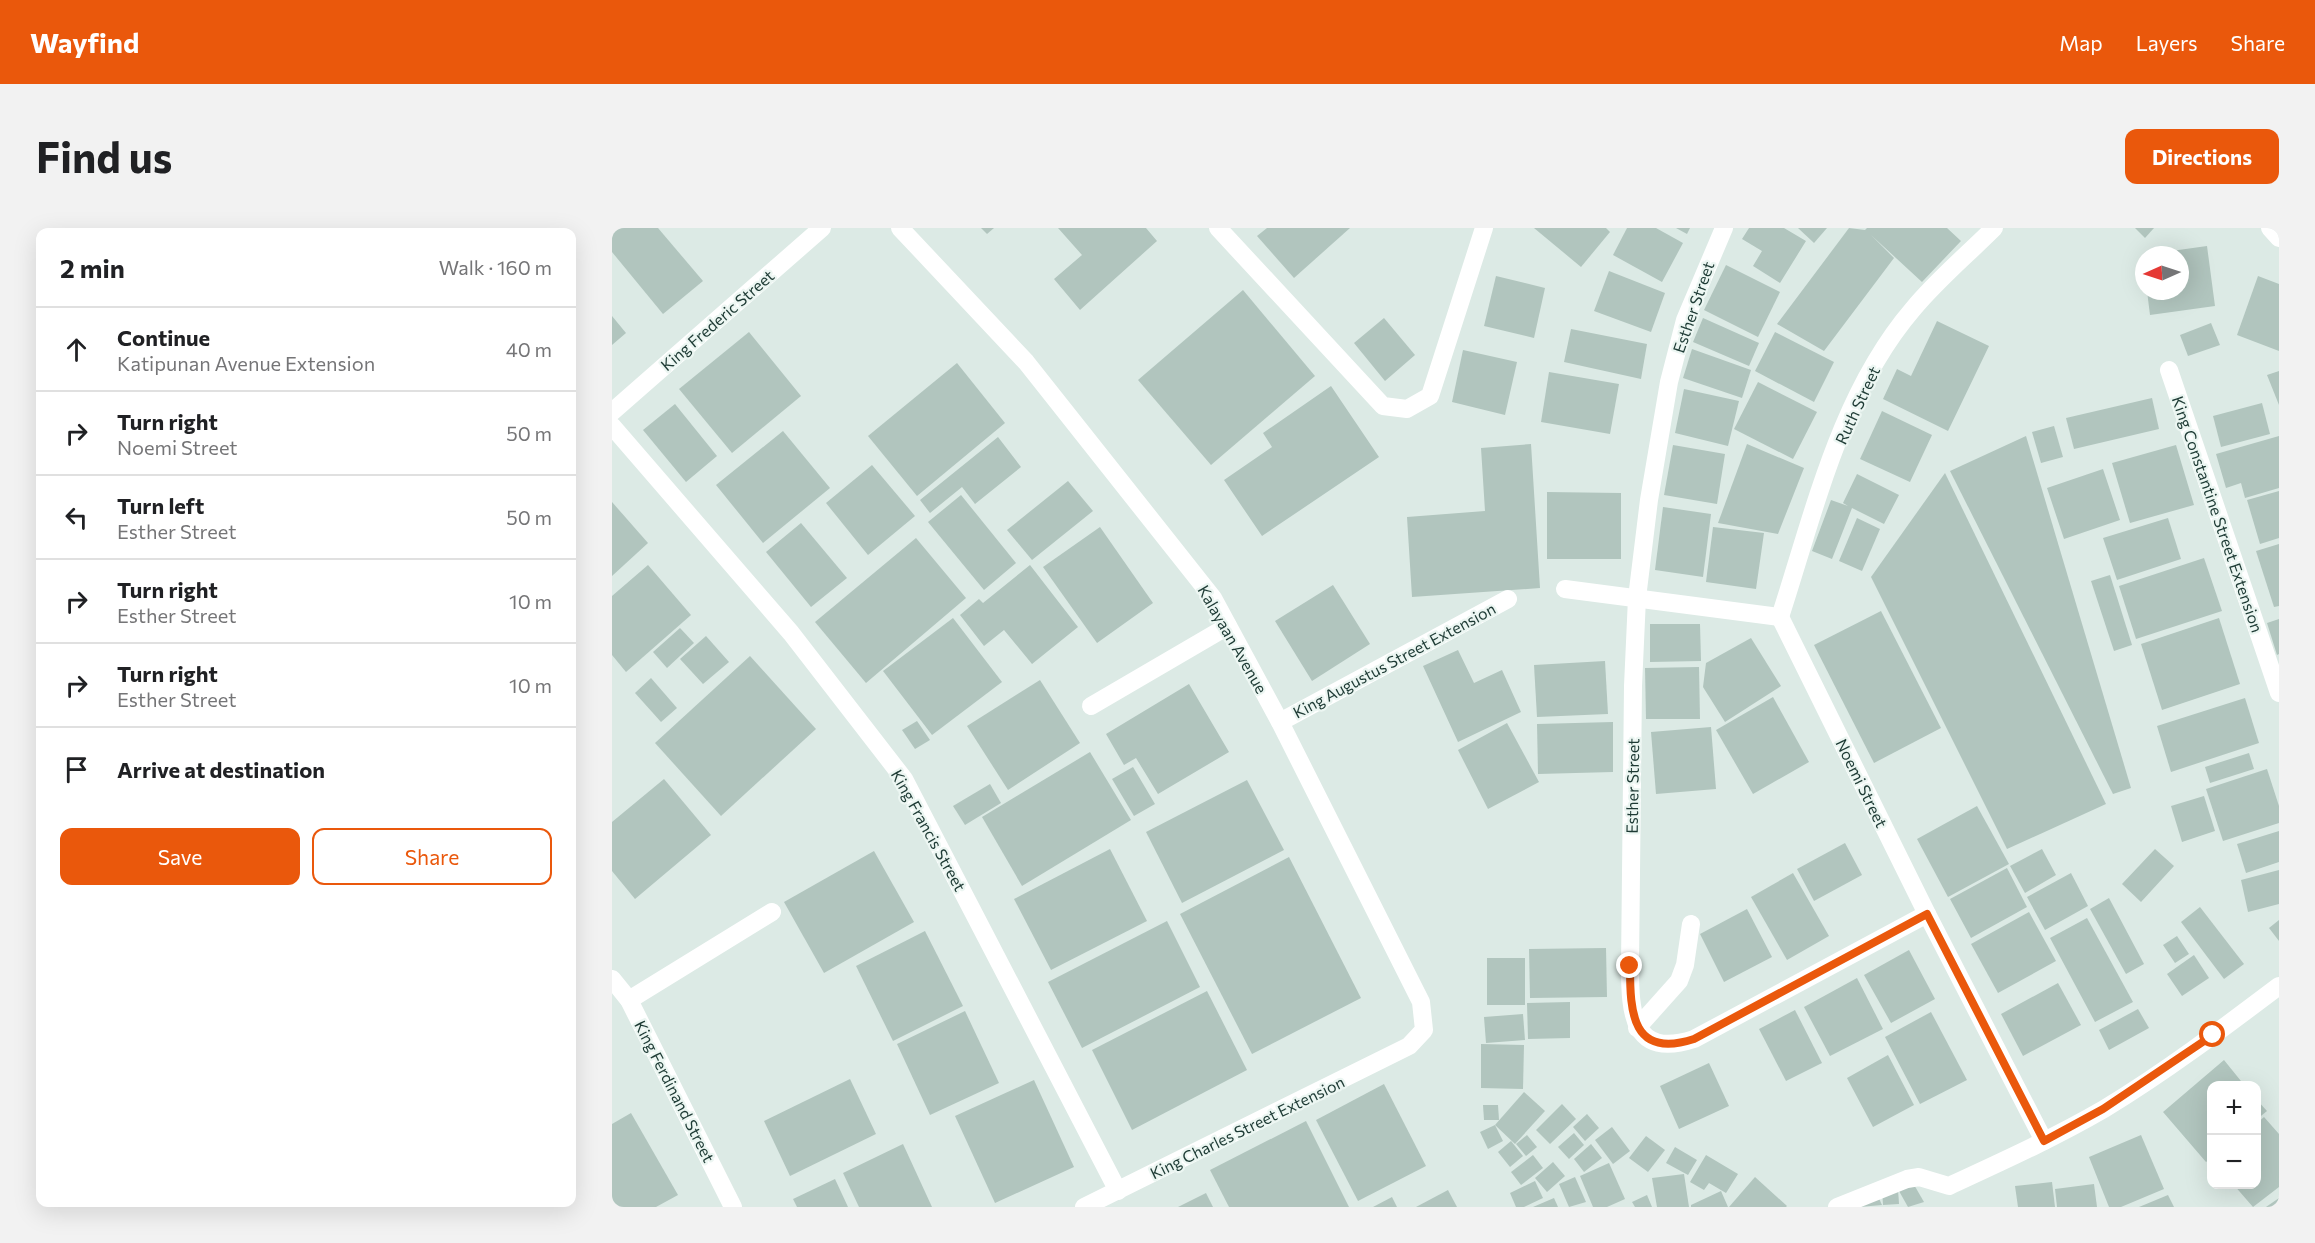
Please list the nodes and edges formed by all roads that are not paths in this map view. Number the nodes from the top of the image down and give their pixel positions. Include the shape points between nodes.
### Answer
1 (822, 228) edge
2 (900, 228) edge
3 (1218, 228) edge
4 (1484, 228) edge
5 (1724, 228) edge
6 (1994, 228) edge
7 (2270, 228) edge
8 (2279, 238) edge
9 (2169, 370) dead end
10 (612, 412) edge
11 (612, 426) edge
12 (1565, 589) dead end
13 (1637, 598) junction
14 (1508, 599) dead end
15 (1780, 617) junction
16 (1228, 626) junction
17 (2279, 693) edge
18 (1091, 706) dead end
19 (1280, 722) junction
20 (772, 912) dead end
21 (1927, 914) junction
22 (1690, 924) dead end
23 (612, 979) edge
24 (2279, 986) edge
25 (629, 1000) junction
26 (1637, 1028) junction
27 (1409, 1046) joint
28 (2044, 1141) junction
29 (1118, 1191) junction
30 (733, 1207) edge
31 (1084, 1207) edge
32 (1837, 1207) edge

1 - 10 street, King Frederic Street
2 - 16 street, Kalayaan Avenue via 1026,362 1213,598
3 - 4 street via 1383,406 1407,409 1430,396
5 - 13 street, Esther Street via 1685,320 1669,382
6 - 15 street, Ruth Street via 1913,309 1879,357 1831,461
7 - 8 street
9 - 17 street, King Constantine Street Extension
11 - 29 street, King Francis Street via 791,633 904,778
12 - 13 street
13 - 15 street
13 - 26 street, Esther Street via 1630,966 1630,1005
14 - 19 street, King Augustus Street Extension
15 - 21 street, Noemi Street
16 - 18 street
16 - 19 street, Kalayaan Avenue
19 - 27 street, Kalayaan Avenue via 1421,1002 1424,1030
20 - 25 street
21 - 26 street via 1694,1039 1674,1046 1654,1042
21 - 28 street, Noemi Street
22 - 26 street via 1679,981
23 - 25 street, King Ferdinand Street
24 - 28 street via 2158,1074
25 - 30 street, King Ferdinand Street
27 - 29 street, King Charles Street Extension
28 - 32 street via 1949,1186 1919,1177 1907,1179
29 - 31 street, King Charles Street Extension

